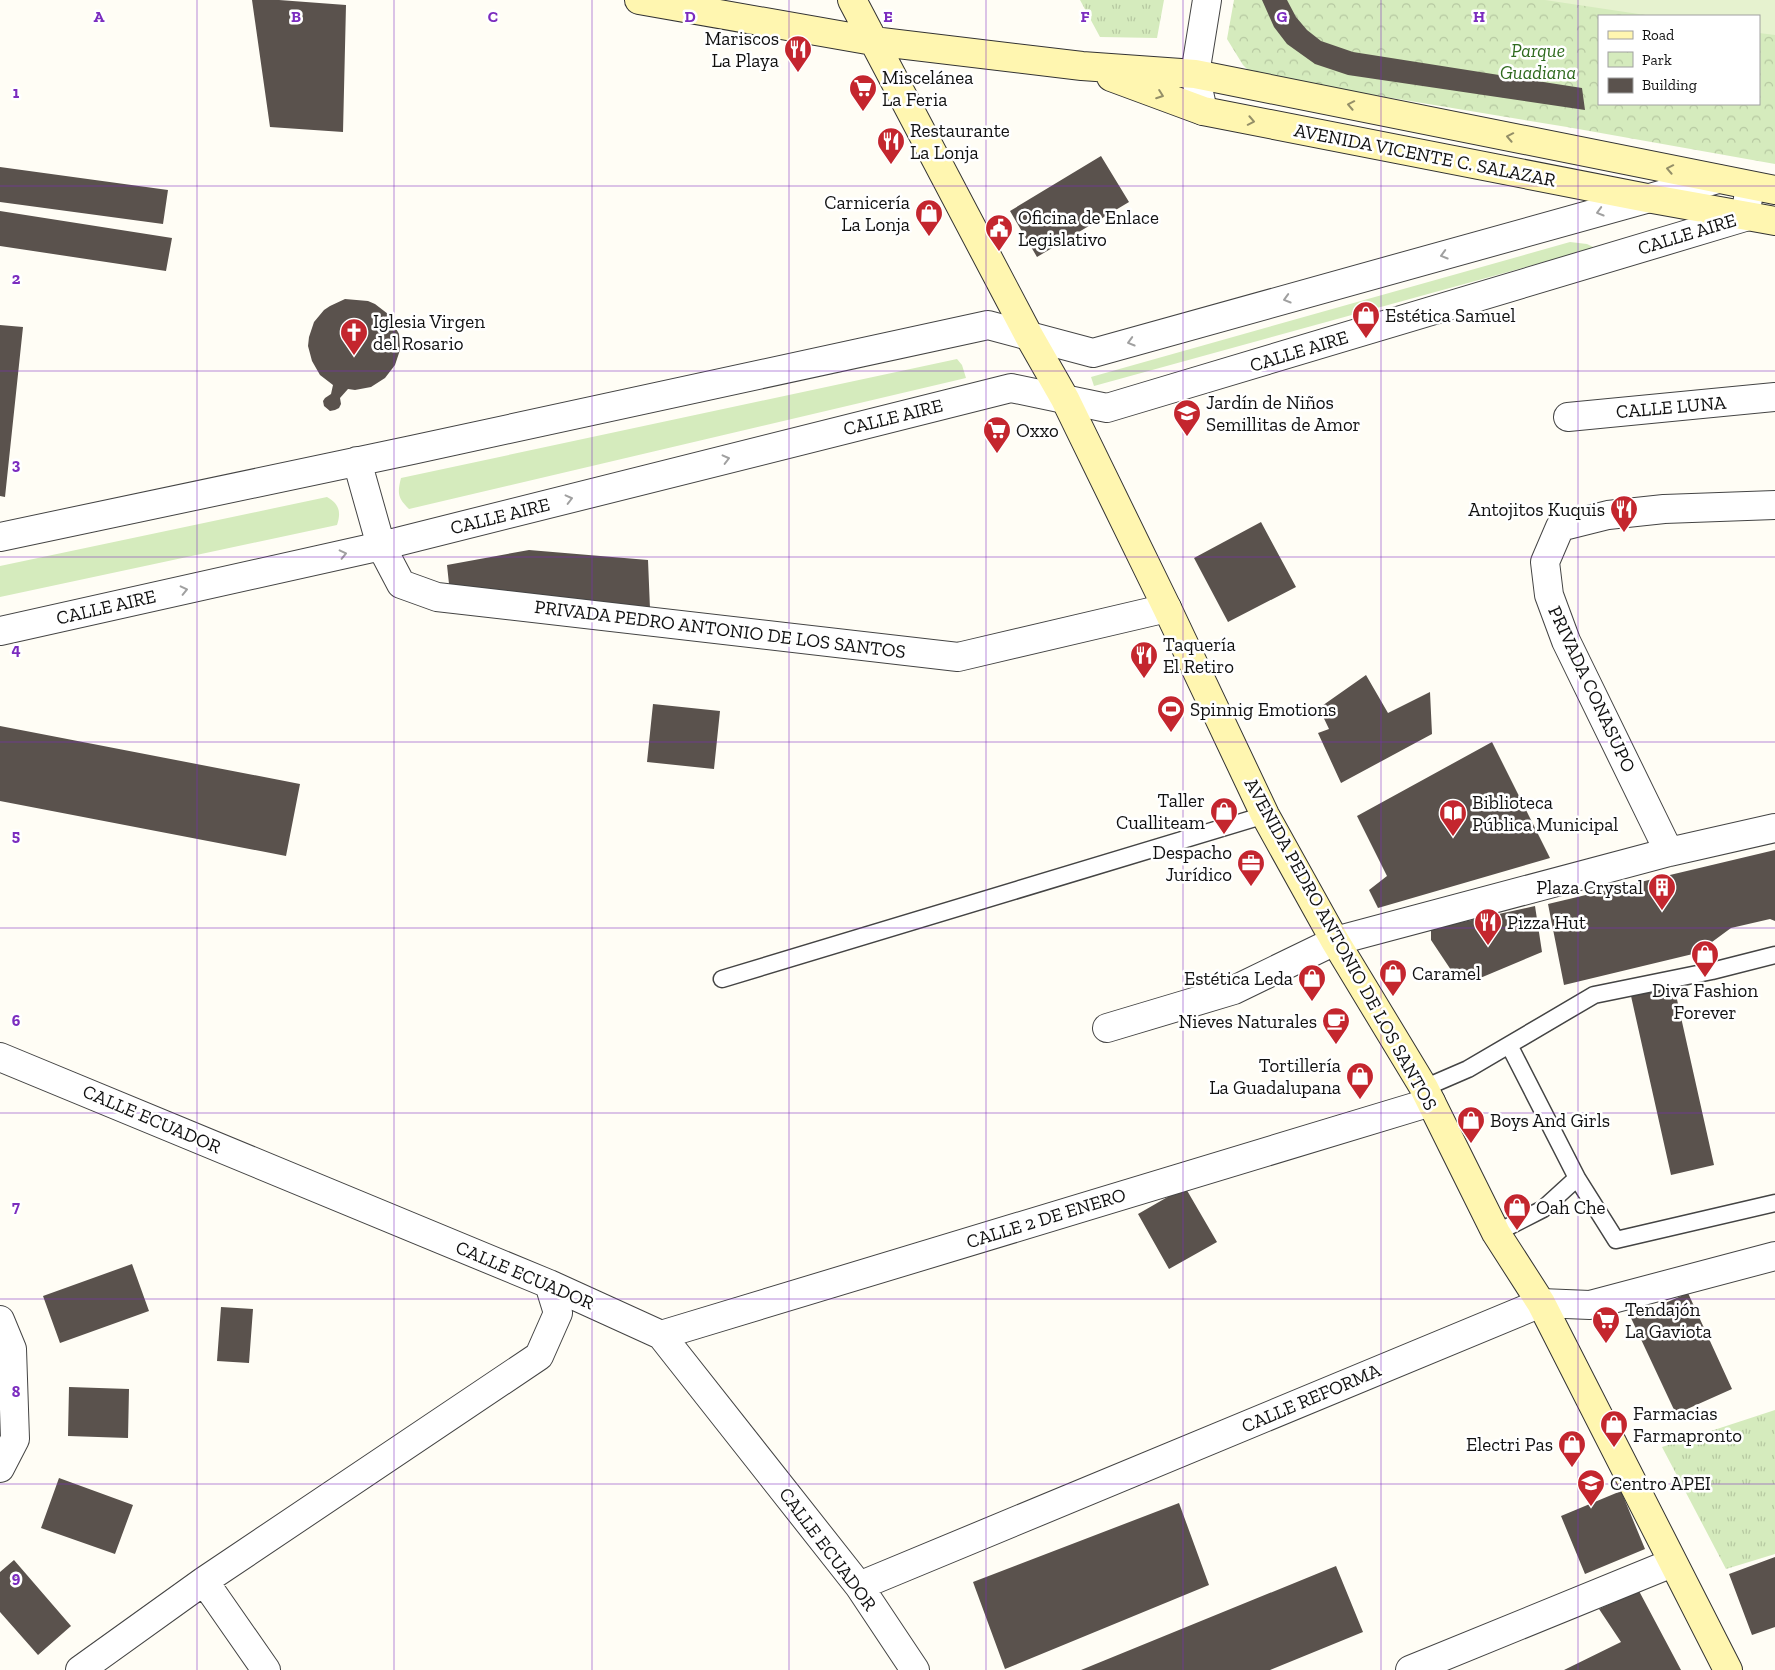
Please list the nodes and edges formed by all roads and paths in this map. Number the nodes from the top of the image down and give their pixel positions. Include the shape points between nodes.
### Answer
1 (638, 0) edge
2 (852, 0) edge
3 (1207, 0) edge
4 (873, 41) junction
5 (1082, 66) junction
6 (1195, 74) junction
7 (1204, 111) junction
8 (1718, 179) junction
9 (1763, 188) edge
10 (1647, 198) junction
11 (1746, 217) junction
12 (1775, 221) edge
13 (1029, 336) junction
14 (1775, 397) edge
15 (1065, 400) junction
16 (1568, 417) dead end
17 (356, 461) junction
18 (1775, 505) edge
19 (0, 537) edge
20 (381, 546) junction
21 (1167, 608) junction
22 (0, 631) edge
23 (1265, 815) junction
24 (1775, 828) edge
25 (1669, 852) junction
26 (1335, 941) junction
27 (1775, 955) edge
28 (722, 979) dead end
29 (1107, 1028) dead end
30 (1508, 1045) junction
31 (0, 1057) edge
32 (1427, 1095) junction
33 (1577, 1178) junction
34 (1775, 1204) edge
35 (1496, 1233) junction
36 (1775, 1256) edge
37 (549, 1284) junction
38 (1541, 1302) junction
39 (0, 1320) edge
40 (660, 1335) junction
41 (0, 1468) edge
42 (1672, 1563) junction
43 (204, 1581) junction
44 (859, 1586) junction
45 (80, 1670) edge
46 (266, 1670) edge
47 (915, 1670) edge
48 (1410, 1670) edge
49 (1728, 1670) edge

1 - 4 street, AVENIDA VICENTE C. SALAZAR
2 - 4 street, AVENIDA PEDRO ANTONIO DE LOS SANTOS
3 - 6 street
4 - 5 street, AVENIDA VICENTE C. SALAZAR
4 - 13 street, AVENIDA PEDRO ANTONIO DE LOS SANTOS
5 - 6 street, AVENIDA VICENTE C. SALAZAR
5 -> 7 street, AVENIDA VICENTE C. SALAZAR
6 - 7 street
8 -> 6 street, AVENIDA VICENTE C. SALAZAR
7 -> 10 street, AVENIDA VICENTE C. SALAZAR
8 - 9 street, AVENIDA VICENTE C. SALAZAR
8 - 10 street
9 - 11 street, CALLE AIRE
10 - 11 street, AVENIDA VICENTE C. SALAZAR
10 -> 13 street via 1093,353
11 - 12 street, AVENIDA VICENTE C. SALAZAR
11 - 15 street, CALLE AIRE via 1107,408
13 - 15 street, AVENIDA PEDRO ANTONIO DE LOS SANTOS
13 - 17 street via 988,324
14 - 16 street, CALLE LUNA
20 -> 15 street, CALLE AIRE via 1011,388
15 - 21 street, AVENIDA PEDRO ANTONIO DE LOS SANTOS
17 - 19 street
17 - 20 street, PRIVADA PEDRO ANTONIO DE LOS SANTOS
18 - 25 street, PRIVADA CONASUPO via 1664,509 1608,515 1560,527 1545,562 1549,595 1566,641
20 - 21 street, PRIVADA PEDRO ANTONIO DE LOS SANTOS via 401,584 437,597 958,657
22 -> 20 street, CALLE AIRE
21 - 23 street, AVENIDA PEDRO ANTONIO DE LOS SANTOS
23 - 26 street, AVENIDA PEDRO ANTONIO DE LOS SANTOS
23 - 28 lane
24 - 25 street
25 - 26 street
26 - 29 street via 1234,990
26 - 32 street, AVENIDA PEDRO ANTONIO DE LOS SANTOS
27 - 30 lane via 1594,995
30 - 32 lane
30 - 33 lane
31 - 37 street, CALLE ECUADOR
32 - 35 street, AVENIDA PEDRO ANTONIO DE LOS SANTOS
32 - 40 street, CALLE 2 DE ENERO
33 - 34 lane via 1616,1240
33 - 35 lane via 1543,1209
35 - 38 street, AVENIDA PEDRO ANTONIO DE LOS SANTOS
36 - 38 street, CALLE REFORMA via 1590,1304
37 - 40 street, CALLE ECUADOR
37 - 43 street via 558,1313 539,1356
38 - 42 street, AVENIDA PEDRO ANTONIO DE LOS SANTOS
38 - 44 street, CALLE REFORMA
39 - 41 street via 12,1349 15,1439
40 - 44 street, CALLE ECUADOR
42 - 48 street
42 - 49 street, AVENIDA PEDRO ANTONIO DE LOS SANTOS
43 - 45 street
43 - 46 street
44 - 47 street, CALLE ECUADOR

